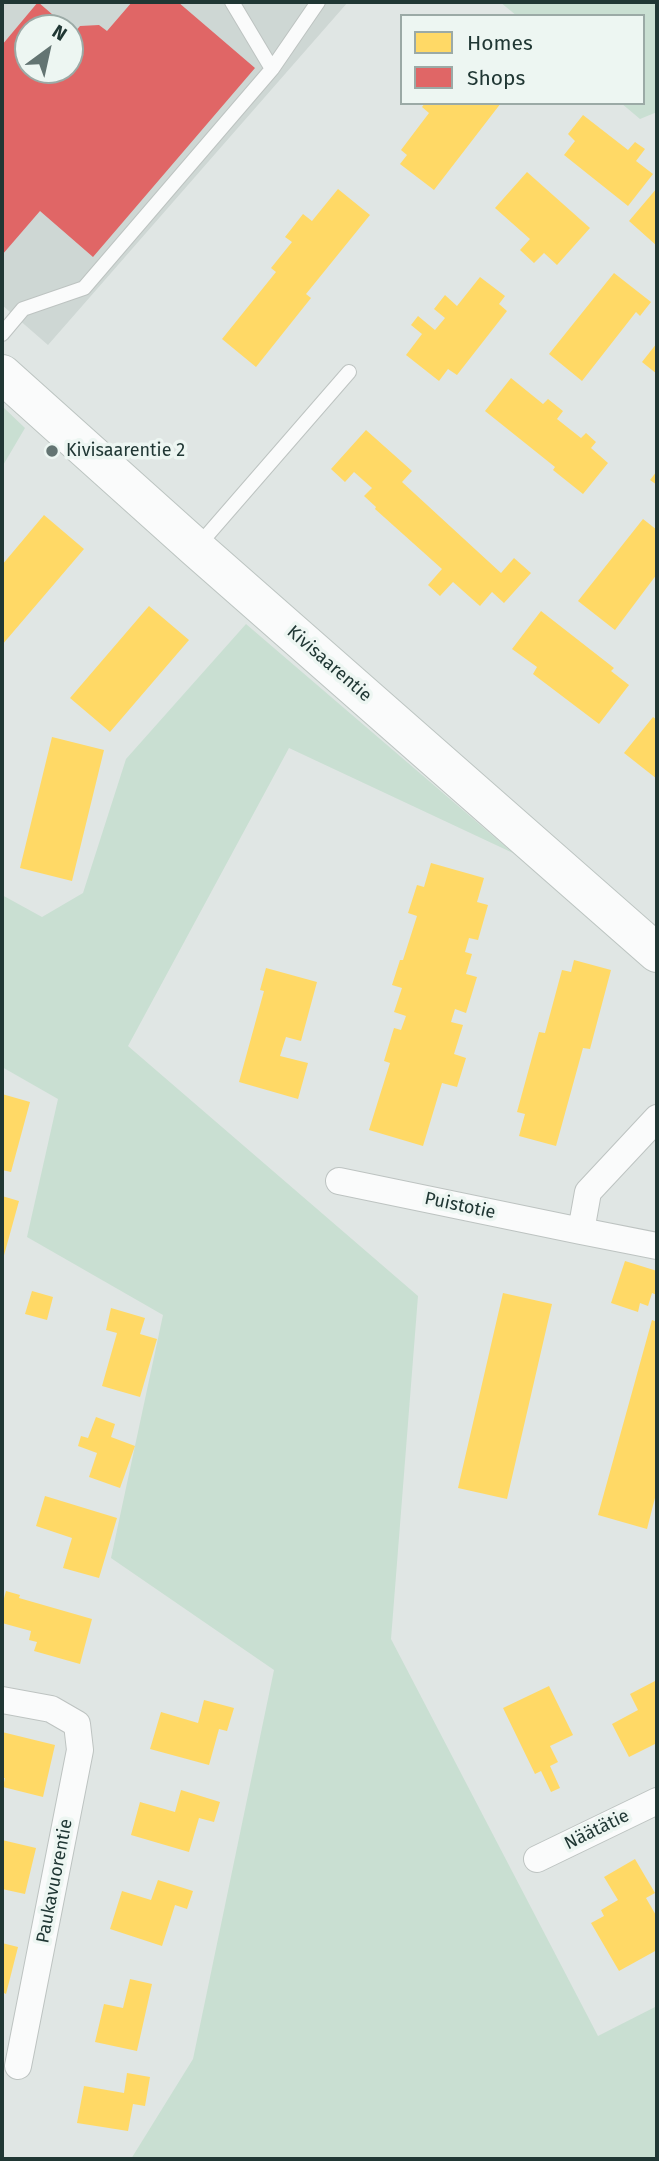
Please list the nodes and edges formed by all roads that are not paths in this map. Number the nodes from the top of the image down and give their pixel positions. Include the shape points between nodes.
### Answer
1 (232, 2) edge
2 (318, 2) edge
3 (272, 69) junction
4 (2, 334) edge
5 (349, 372) dead end
6 (2, 374) edge
7 (196, 548) junction
8 (657, 953) edge
9 (657, 1118) edge
10 (339, 1181) dead end
11 (580, 1231) junction
12 (657, 1246) edge
13 (2, 1700) edge
14 (657, 1801) edge
15 (537, 1859) dead end
16 (18, 2066) dead end

1 - 3 lane
2 - 3 lane
3 - 4 lane via 83,288 23,309
5 - 7 lane
6 - 7 street, Kivisaarentie
7 - 8 street, Kivisaarentie
9 - 11 street via 588,1192
10 - 11 street, Puistotie
11 - 12 street, Puistotie
13 - 16 street, Paukavuorentie via 51,1709 76,1724 80,1750
14 - 15 street, Näätätie

